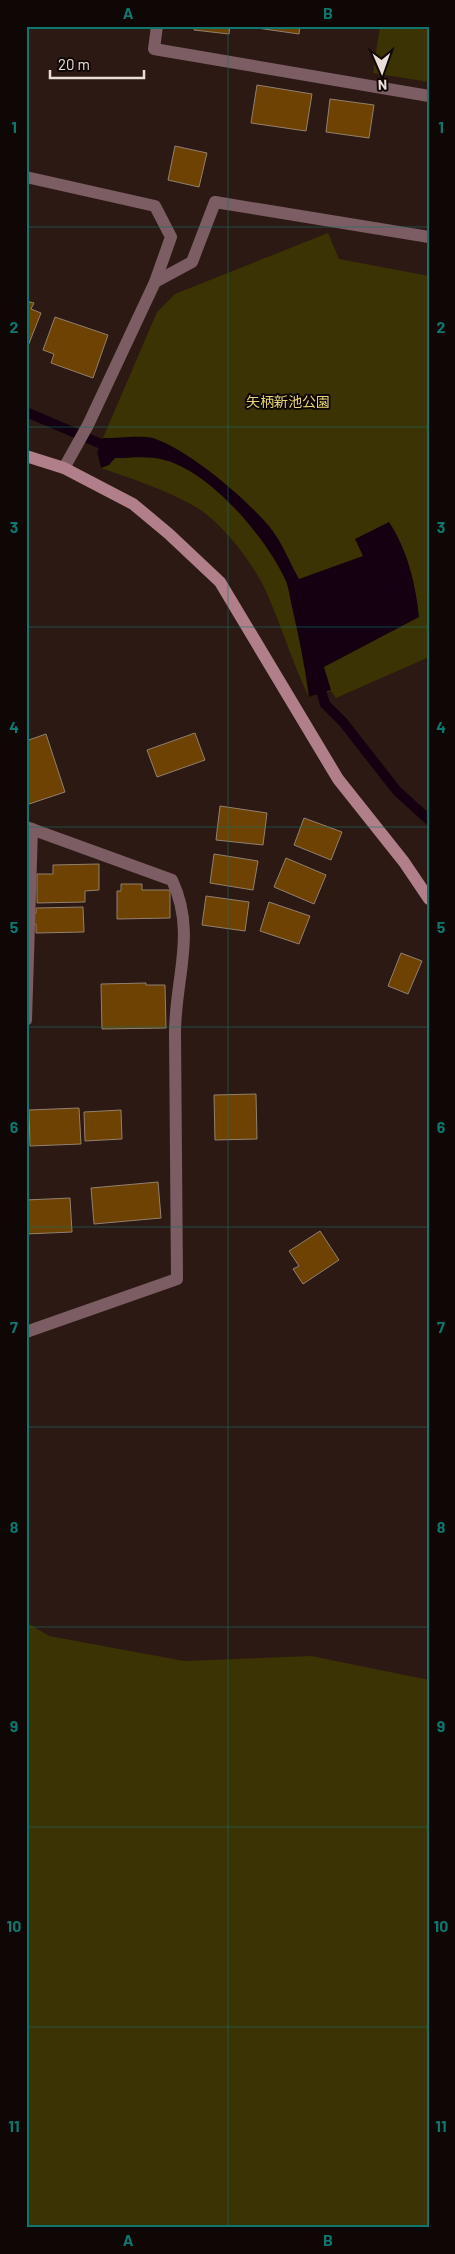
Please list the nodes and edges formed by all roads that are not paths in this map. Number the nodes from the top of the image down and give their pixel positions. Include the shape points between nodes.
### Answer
1 (157, 26) edge
2 (429, 96) edge
3 (26, 177) edge
4 (429, 237) edge
5 (155, 282) junction
6 (26, 456) edge
7 (64, 468) junction
8 (29, 828) edge
9 (429, 899) edge
10 (26, 1020) edge
11 (26, 1332) edge

1 - 2 street via 154,49
3 - 5 street via 155,206 171,237
4 - 5 street via 215,202 192,262
5 - 7 street via 88,426
6 - 7 street
7 - 9 street via 133,504 220,582 338,779
8 - 10 street
8 - 11 street via 172,880 179,896 185,934 175,1030 178,1279

